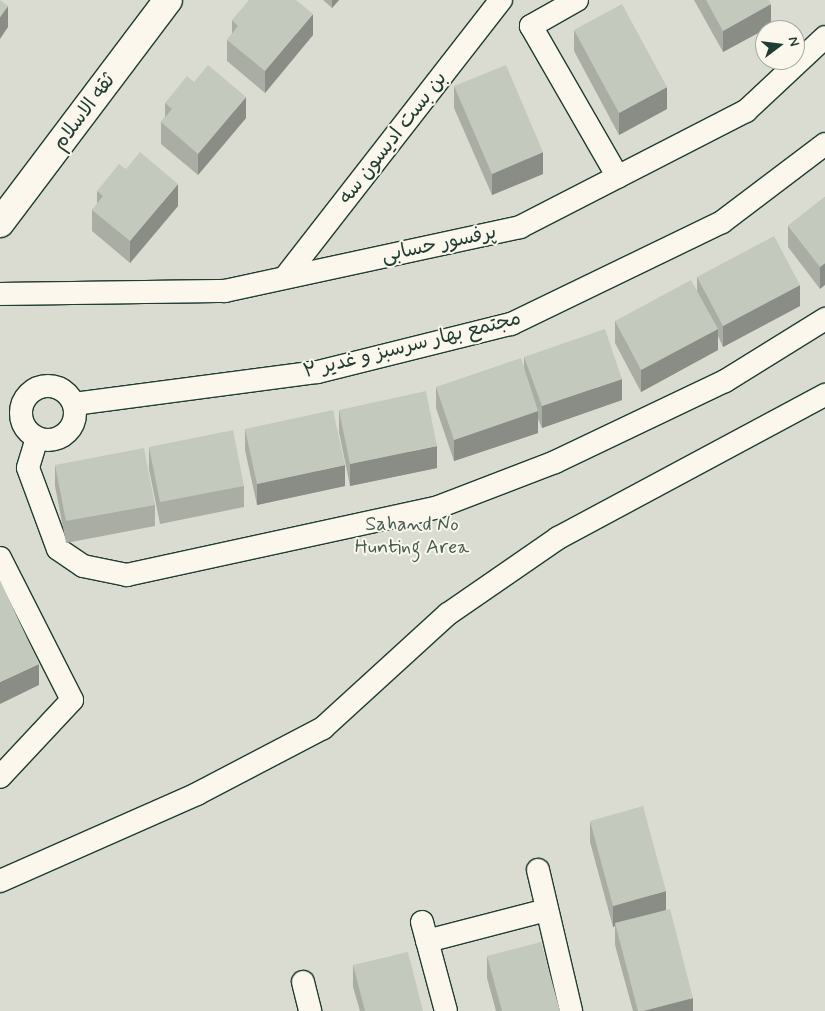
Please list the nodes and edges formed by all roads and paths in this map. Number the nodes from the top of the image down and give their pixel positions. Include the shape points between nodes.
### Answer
1 (168, 0) edge
2 (500, 0) edge
3 (577, 0) edge
4 (825, 37) edge
5 (825, 144) edge
6 (618, 177) junction
7 (0, 223) edge
8 (286, 276) junction
9 (0, 294) edge
10 (825, 319) edge
11 (825, 395) edge
12 (74, 404) junction
13 (37, 438) junction
14 (0, 558) edge
15 (0, 777) edge
16 (538, 870) dead end
17 (0, 881) edge
18 (547, 910) junction
19 (302, 982) dead end
20 (310, 1011) edge
21 (446, 1011) edge
22 (572, 1011) edge

1 - 7 street, ثقه الاسلام
2 - 8 street, بن بست ادیسون سه
3 - 6 street via 531,26
4 - 6 street, پرفسور حسابی via 746,111
5 - 12 street, مجتمع بهار سرسبز و غدیر ۲ via 722,222 510,324 318,372
6 - 8 street, پرفسور حسابی via 520,227
8 - 9 street, پرفسور حسابی via 225,291
10 - 13 street via 725,381 555,462 438,507 127,575 83,566 58,548 28,468
11 - 17 street via 558,538 448,614 323,728 197,794
12 - 13 street via 75,414 68,430 54,439
12 - 13 street via 69,396 54,386 45,385 28,393 23,401 21,418 29,433
14 - 15 street via 72,700
16 - 18 street
18 - 21 street via 425,932
18 - 22 street
19 - 20 street

